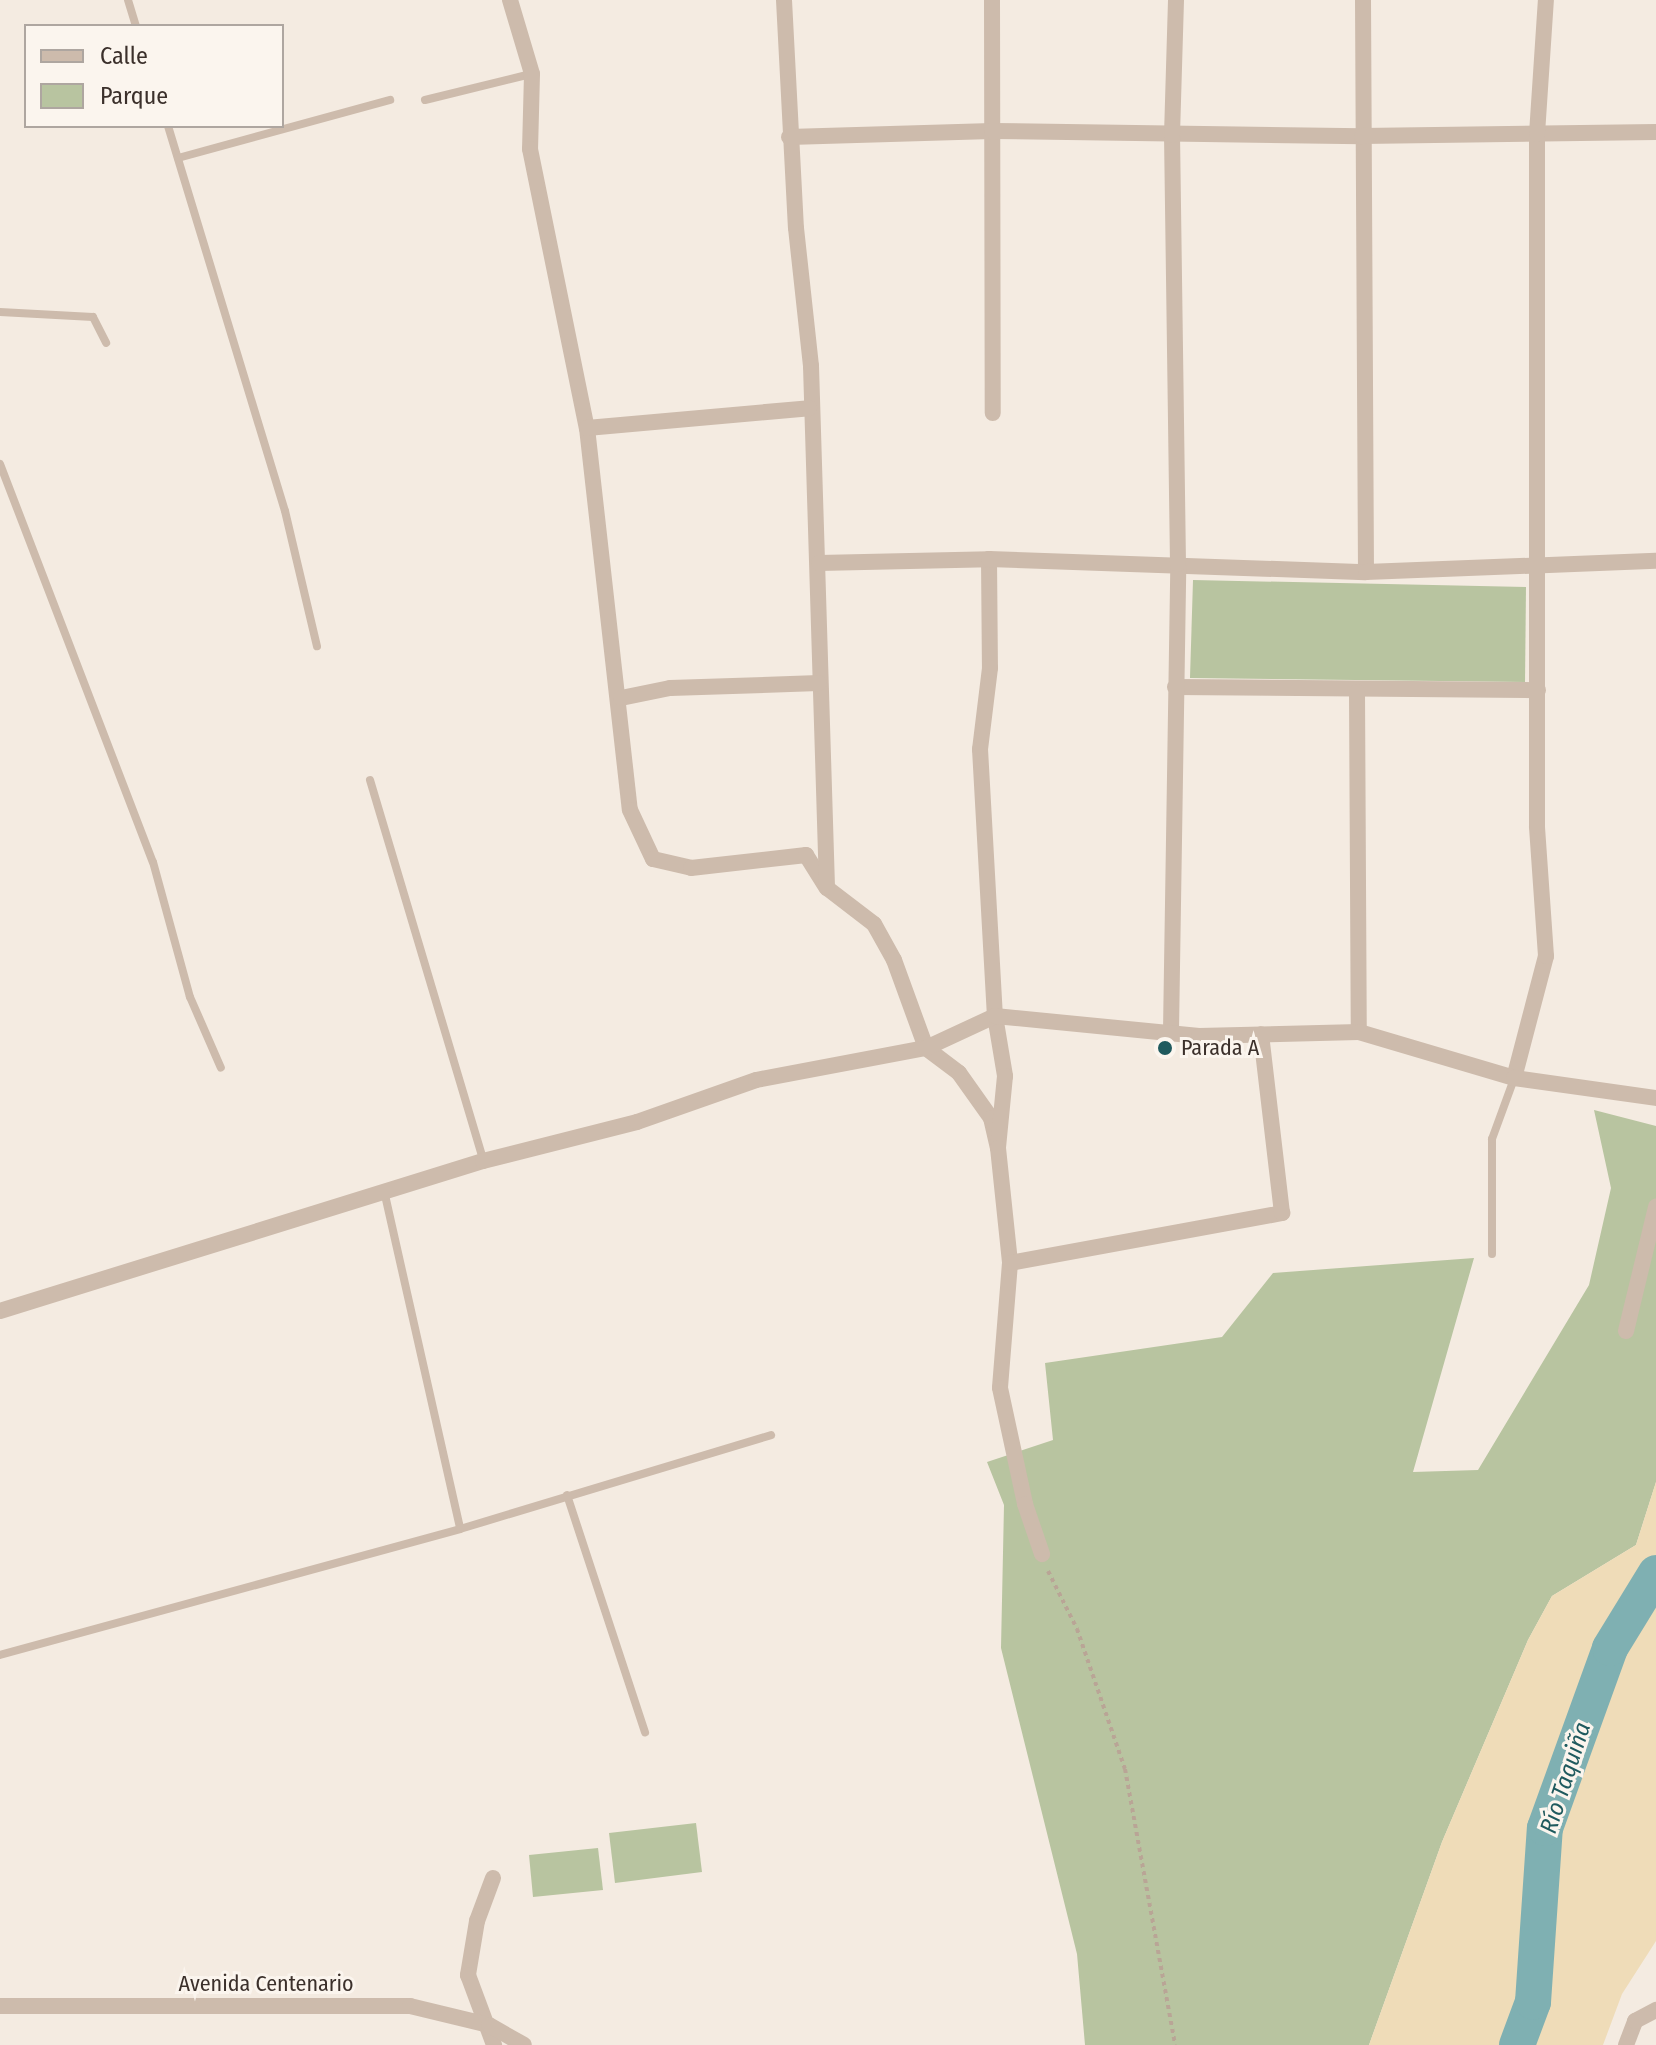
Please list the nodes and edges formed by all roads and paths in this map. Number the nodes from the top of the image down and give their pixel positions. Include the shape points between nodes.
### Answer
1 (128, 0) edge
2 (510, 0) edge
3 (784, 0) edge
4 (992, 0) edge
5 (1176, 0) edge
6 (1363, 0) edge
7 (1546, 0) edge
8 (135, 24) edge
9 (532, 74) junction
10 (390, 100) dead end
11 (425, 100) dead end
12 (169, 128) edge
13 (992, 131) junction
14 (1656, 132) edge
15 (1537, 134) junction
16 (1172, 135) junction
17 (1362, 136) junction
18 (789, 137) junction
19 (178, 158) junction
20 (0, 312) edge
21 (106, 343) dead end
22 (809, 408) junction
23 (993, 413) dead end
24 (587, 428) junction
25 (0, 464) edge
26 (989, 559) junction
27 (1656, 561) edge
28 (1538, 562) junction
29 (819, 563) junction
30 (1178, 564) junction
31 (1366, 572) junction
32 (317, 646) dead end
33 (819, 683) junction
34 (1175, 687) junction
35 (1538, 690) junction
36 (1357, 692) junction
37 (621, 698) junction
38 (370, 780) dead end
39 (827, 888) junction
40 (995, 1016) junction
41 (1171, 1031) junction
42 (1359, 1032) junction
43 (1261, 1034) junction
44 (926, 1048) junction
45 (221, 1068) dead end
46 (1514, 1078) junction
47 (1656, 1098) edge
48 (998, 1148) junction
49 (483, 1161) junction
50 (385, 1195) junction
51 (1656, 1207) edge
52 (1492, 1254) dead end
53 (1010, 1263) junction
54 (0, 1311) edge
55 (1626, 1331) dead end
56 (771, 1435) dead end
57 (567, 1495) junction
58 (460, 1529) junction
59 (1042, 1554) joint
60 (0, 1655) edge
61 (645, 1732) dead end
62 (493, 1878) dead end
63 (0, 2006) edge
64 (1656, 2010) edge
65 (489, 2025) junction
66 (494, 2045) edge
67 (524, 2045) edge
68 (1175, 2045) edge
69 (1626, 2045) edge

1 - 8 lane
2 - 9 street
3 - 18 street
4 - 13 street
5 - 16 street
6 - 17 street
7 - 15 street
9 - 11 lane
9 - 24 street via 530,149
10 - 19 lane
12 - 19 lane
13 - 16 street
13 - 18 street
13 - 23 street
14 - 15 street
15 - 17 street
15 - 28 street
16 - 17 street
16 - 30 street
17 - 31 street
18 - 22 street via 811,366
19 - 32 lane via 285,511
20 - 21 lane via 93,317
22 - 24 street
22 - 29 street
24 - 37 street
25 - 45 lane via 153,862 190,997
26 - 29 street
26 - 30 street
26 - 40 street via 990,668 980,749
27 - 28 street
28 - 31 street
28 - 35 street
29 - 33 street
30 - 31 street
30 - 34 street
33 - 37 street via 670,688
33 - 39 street
34 - 36 street
34 - 41 street
35 - 36 street
35 - 46 street via 1537,826 1546,956
36 - 42 street
37 - 39 street via 630,810 653,859 691,868 806,855
38 - 49 lane
39 - 44 street via 874,924 894,960
40 - 41 street
40 - 44 street
40 - 48 street via 1005,1076
41 - 43 street
42 - 43 street
42 - 46 street
43 - 53 street via 1282,1213
44 - 48 street via 959,1073 991,1118
44 - 49 street via 756,1080 637,1122
46 - 47 street
46 - 52 lane via 1492,1139
48 - 53 street
49 - 50 street
50 - 54 street
50 - 58 lane
51 - 55 street
53 - 59 street via 1000,1388 1025,1504
56 - 57 lane
57 - 58 lane
57 - 61 lane
58 - 60 lane
59 - 68 path via 1077,1629 1125,1769
62 - 65 street via 477,1921 468,1975
63 - 65 street, Avenida Centenario via 410,2006
64 - 69 street via 1635,2021
65 - 66 street
65 - 67 street, Avenida Centenario

